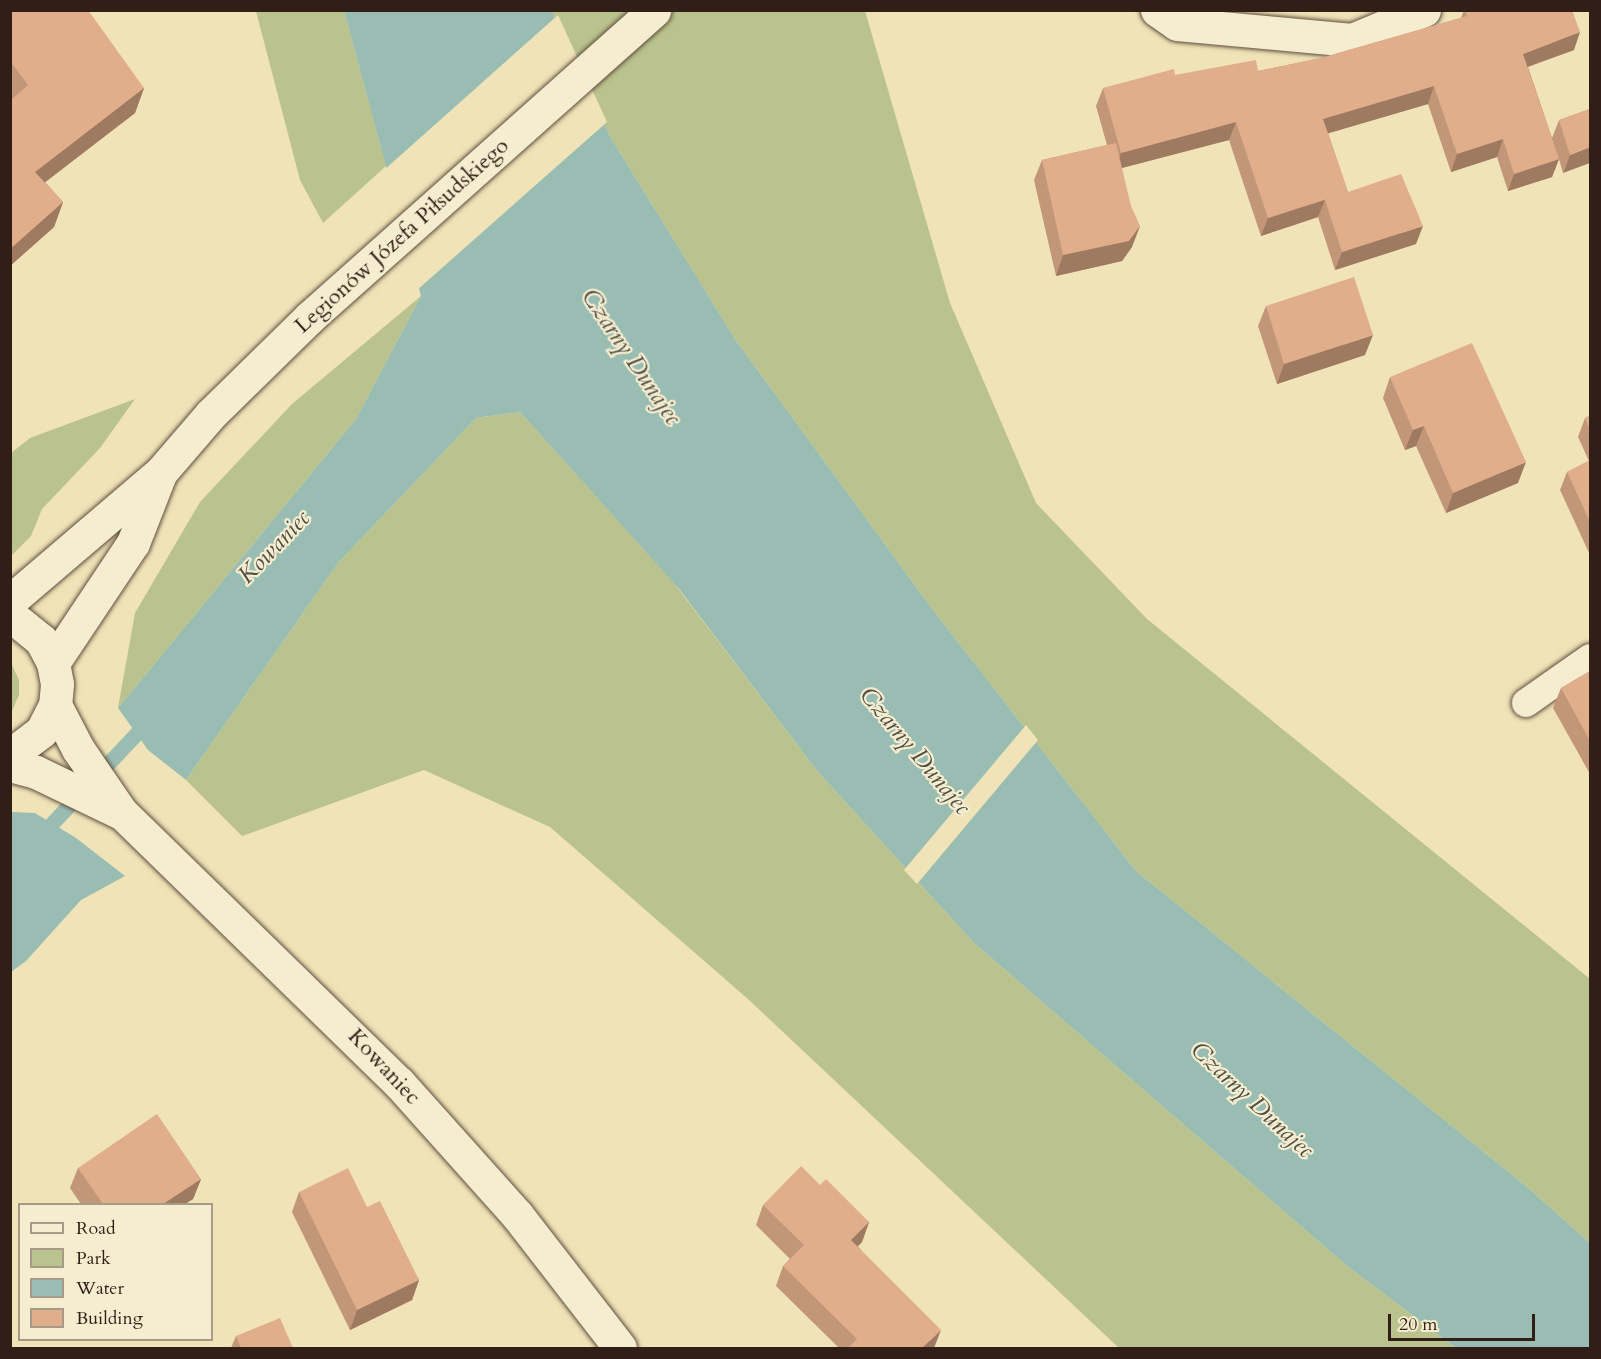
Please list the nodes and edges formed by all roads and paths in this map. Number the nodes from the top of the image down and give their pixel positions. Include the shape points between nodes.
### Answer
1 (654, 10) edge
2 (1156, 10) edge
3 (1424, 10) edge
4 (161, 472) junction
5 (10, 602) edge
6 (10, 615) edge
7 (1590, 658) edge
8 (53, 663) junction
9 (1526, 703) dead end
10 (55, 705) junction
11 (10, 755) edge
12 (10, 765) edge
13 (120, 812) junction
14 (620, 1348) edge

1 - 4 street, Legionów Józefa Piłsudskiego via 310,317 210,415
2 - 3 street via 1177,24 1352,40
4 - 5 street, Legionów Józefa Piłsudskiego
4 - 8 street, Legionów Józefa Piłsudskiego via 133,543
6 - 8 street via 41,640
7 - 9 lane
8 - 10 street
10 - 11 street via 42,731
10 - 13 street, Kowaniec via 78,749
12 - 13 street, Kowaniec via 36,772
13 - 14 street, Kowaniec via 345,1026 423,1108 517,1215

